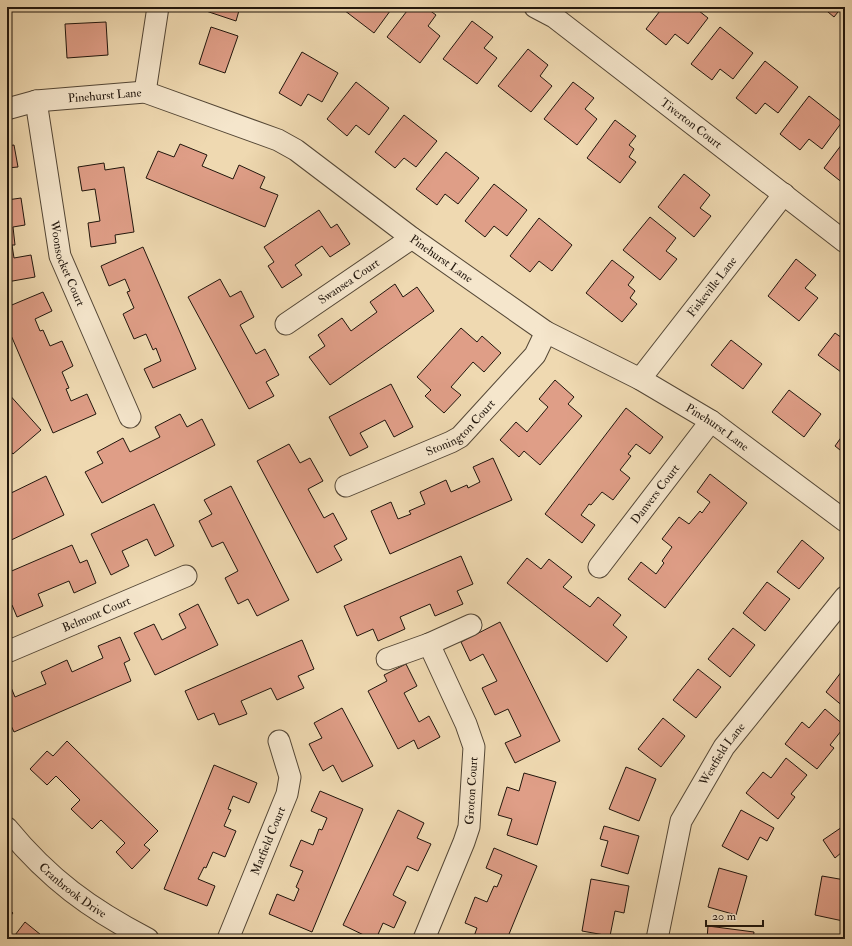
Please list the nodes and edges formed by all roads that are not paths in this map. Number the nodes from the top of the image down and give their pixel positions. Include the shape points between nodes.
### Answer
1 (158, 7) edge
2 (535, 7) edge
3 (145, 92) junction
4 (36, 101) junction
5 (7, 109) edge
6 (784, 194) junction
7 (412, 238) junction
8 (845, 242) edge
9 (286, 324) dead end
10 (546, 332) junction
11 (640, 379) junction
12 (130, 416) dead end
13 (711, 421) junction
14 (346, 486) dead end
15 (845, 521) edge
16 (599, 567) dead end
17 (186, 576) dead end
18 (845, 597) edge
19 (471, 625) dead end
20 (429, 644) junction
21 (7, 652) edge
22 (387, 660) dead end
23 (279, 741) dead end
24 (7, 828) edge
25 (148, 939) edge
26 (228, 939) edge
27 (424, 939) edge
28 (657, 939) edge

1 - 3 street
2 - 6 street, Tiverton Court via 554,17
3 - 4 street, Pinehurst Lane
3 - 7 street, Pinehurst Lane via 278,140 296,150
4 - 5 street, Pinehurst Lane
4 - 12 street, Woonsocket Court via 60,256
6 - 8 street, Tiverton Court
6 - 11 street, Fiskeville Lane
7 - 9 street, Swansea Court
7 - 10 street, Pinehurst Lane
10 - 11 street, Pinehurst Lane
10 - 14 street, Stonington Court via 535,355 460,437
11 - 13 street, Pinehurst Lane
13 - 15 street, Pinehurst Lane
13 - 16 street, Danvers Court
17 - 21 street, Belmont Court
18 - 28 street, Westfield Lane via 724,747 681,821
19 - 20 street
20 - 22 street
20 - 27 street, Groton Court via 474,747 469,827
23 - 26 street, Matfield Court via 290,777 289,789
24 - 25 street, Cranbrook Drive via 67,889 93,909

